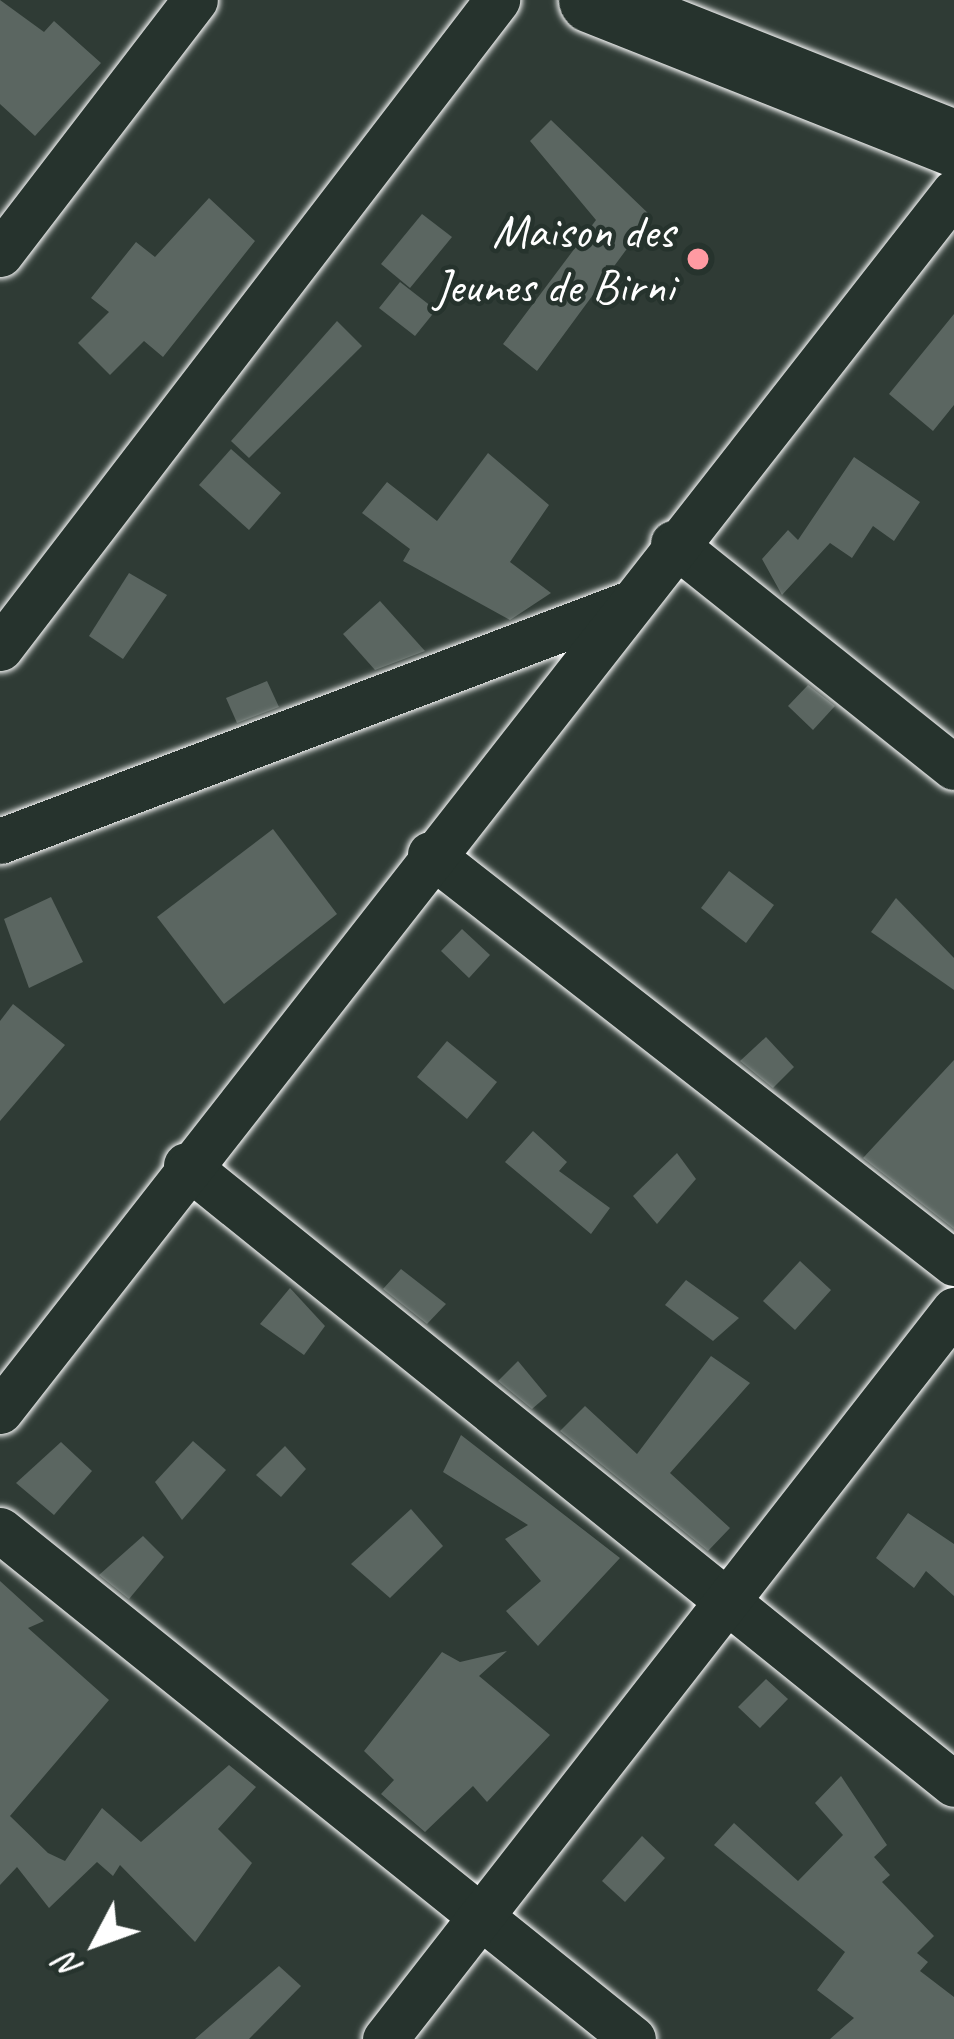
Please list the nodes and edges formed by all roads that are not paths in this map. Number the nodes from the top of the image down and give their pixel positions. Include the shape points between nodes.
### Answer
1 (195, 0) edge
2 (497, 0) edge
3 (592, 0) edge
4 (954, 143) edge
5 (954, 193) edge
6 (0, 254) edge
7 (673, 543) junction
8 (625, 605) junction
9 (0, 648) edge
10 (954, 767) edge
11 (0, 842) edge
12 (430, 854) junction
13 (186, 1165) junction
14 (954, 1263) edge
15 (954, 1310) edge
16 (0, 1412) edge
17 (0, 1530) edge
18 (724, 1604) junction
19 (954, 1784) edge
20 (483, 1922) junction
21 (385, 2039) edge
22 (633, 2039) edge

1 - 6 street
2 - 9 street
3 - 4 highway
5 - 7 street
7 - 8 street
7 - 10 street
8 - 11 street
8 - 12 street
12 - 13 street
12 - 14 street
13 - 16 street
13 - 18 street
15 - 18 street
17 - 20 street
18 - 19 street
18 - 20 street
20 - 21 street
20 - 22 street

